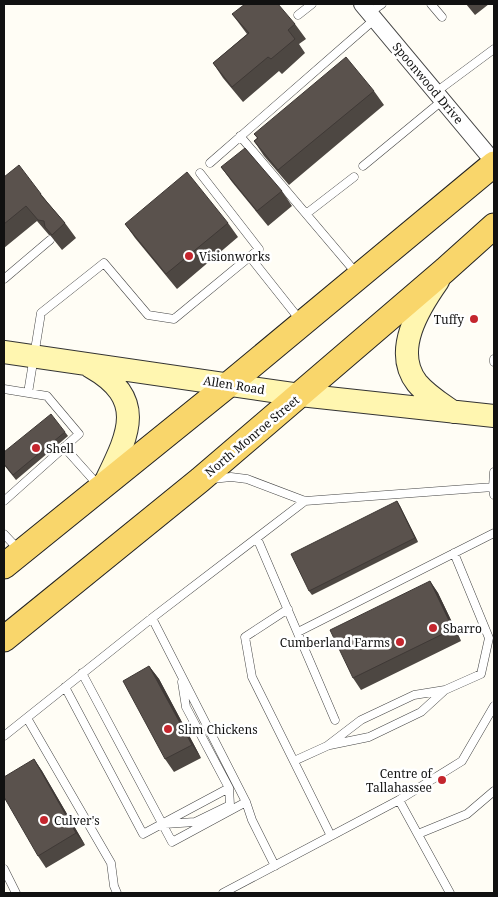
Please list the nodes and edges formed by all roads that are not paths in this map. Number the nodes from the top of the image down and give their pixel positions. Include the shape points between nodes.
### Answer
1 (312, 4) edge
2 (431, 4) edge
3 (372, 10) edge
4 (298, 15) dead end
5 (442, 17) dead end
6 (494, 49) edge
7 (440, 96) junction
8 (240, 136) junction
9 (210, 163) dead end
10 (494, 163) edge
11 (363, 166) dead end
12 (200, 173) dead end
13 (354, 177) dead end
14 (306, 214) junction
15 (494, 226) edge
16 (50, 240) edge
17 (250, 257) junction
18 (445, 270) junction
19 (358, 276) junction
20 (4, 279) edge
21 (302, 323) junction
22 (4, 352) edge
23 (34, 356) junction
24 (86, 364) junction
25 (228, 385) junction
26 (4, 389) edge
27 (28, 393) junction
28 (300, 396) junction
29 (453, 412) junction
30 (494, 416) edge
31 (64, 447) junction
32 (494, 472) edge
33 (200, 480) junction
34 (102, 486) junction
35 (493, 491) edge
36 (4, 501) edge
37 (306, 502) junction
38 (494, 533) edge
39 (4, 534) edge
40 (257, 538) junction
41 (454, 553) junction
42 (12, 559) edge
43 (288, 610) junction
44 (152, 618) junction
45 (298, 632) junction
46 (4, 639) edge
47 (82, 673) junction
48 (181, 675) junction
49 (65, 687) junction
50 (445, 690) junction
51 (494, 706) edge
52 (27, 718) junction
53 (335, 720) dead end
54 (4, 736) edge
55 (328, 746) junction
56 (294, 762) junction
57 (229, 788) junction
58 (494, 791) edge
59 (399, 800) junction
60 (246, 802) junction
61 (163, 824) junction
62 (418, 834) junction
63 (331, 836) junction
64 (275, 866) junction
65 (4, 869) edge
66 (16, 893) edge
67 (117, 893) edge
68 (223, 893) edge
69 (450, 893) edge

1 - 4 lane
2 - 5 lane
3 - 7 street, Spoonwood Drive
3 - 8 lane
6 - 7 lane
7 - 10 street, Spoonwood Drive
7 - 11 lane
8 - 9 lane
8 - 14 lane
10 - 19 main road
12 - 17 lane via 259,249
13 - 14 lane
14 - 19 lane
15 - 18 main road, North Monroe Street
16 - 20 lane
17 - 21 lane
17 - 23 lane via 174,319 148,315 104,264 41,313
18 - 28 main road, North Monroe Street
18 - 29 street via 415,320 407,354 416,382 430,397
19 - 21 main road
21 - 25 main road
22 - 23 street, Allen Road
23 - 24 street, Allen Road
23 - 27 lane
24 - 25 street, Allen Road
24 - 34 street via 115,383 127,406 124,440
25 - 28 street, Allen Road
25 - 34 main road
26 - 27 lane
27 - 31 lane via 47,396 79,434
28 - 29 street, Allen Road
28 - 33 main road, North Monroe Street
29 - 30 street, Allen Road
31 - 34 lane
31 - 36 lane
32 - 35 lane
33 - 37 lane via 247,479
33 - 46 main road, North Monroe Street
34 - 42 main road
35 - 37 lane
37 - 40 lane
38 - 41 lane
39 - 42 lane
40 - 43 lane
40 - 44 lane
41 - 45 lane
41 - 50 lane via 489,638 481,674
43 - 45 lane
43 - 56 lane via 245,637 252,677
44 - 47 lane
44 - 48 lane
45 - 53 lane
47 - 49 lane
47 - 61 lane
48 - 57 lane via 186,707
48 - 60 lane
49 - 52 lane
49 - 61 lane via 142,834
50 - 55 lane via 414,695 361,720
50 - 55 lane via 421,712 369,737
51 - 59 lane via 462,761
52 - 54 lane
52 - 67 lane via 111,863
55 - 56 lane
56 - 63 lane
57 - 61 lane
57 - 61 lane via 230,804 195,822
58 - 62 lane via 466,814
59 - 62 lane
59 - 63 lane
60 - 61 lane via 172,842
60 - 64 lane
62 - 69 lane
63 - 64 lane
64 - 68 lane
65 - 66 lane

